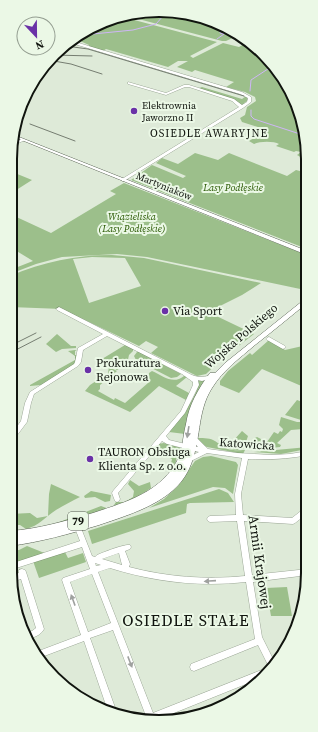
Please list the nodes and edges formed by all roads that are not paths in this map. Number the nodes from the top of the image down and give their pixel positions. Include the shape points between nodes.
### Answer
1 (77, 43) edge
2 (129, 83) dead end
3 (242, 107) junction
4 (18, 138) edge
5 (22, 140) junction
6 (18, 142) edge
7 (123, 180) junction
8 (301, 250) edge
9 (301, 300) edge
10 (301, 306) edge
11 (59, 309) dead end
12 (106, 334) junction
13 (268, 336) junction
14 (283, 347) dead end
15 (192, 377) junction
16 (210, 378) junction
17 (17, 431) edge
18 (163, 436) junction
19 (194, 438) junction
20 (189, 447) junction
21 (206, 451) junction
22 (301, 454) edge
23 (245, 457) junction
24 (189, 460) junction
25 (117, 498) dead end
26 (301, 514) edge
27 (240, 518) junction
28 (210, 519) dead end
29 (78, 528) junction
30 (17, 535) edge
31 (17, 541) edge
32 (84, 543) junction
33 (91, 557) junction
34 (109, 565) junction
35 (17, 569) edge
36 (125, 569) junction
37 (22, 570) junction
38 (95, 570) junction
39 (301, 573) edge
40 (17, 574) edge
41 (249, 578) junction
42 (116, 625) junction
43 (31, 635) edge
44 (86, 636) junction
45 (259, 641) junction
46 (42, 653) edge
47 (270, 662) edge
48 (194, 667) dead end
49 (256, 676) edge
50 (110, 706) edge
51 (148, 715) edge
52 (160, 715) edge

1 - 3 street via 244,94 250,100
2 - 3 street via 166,94 189,86 233,100
3 - 7 street
4 - 5 main road, Martyniaków
5 - 6 street
5 - 7 main road, Martyniaków
7 - 8 main road, Martyniaków
9 - 16 main road, Wojska Polskiego / 79
10 - 13 main road, Wojska Polskiego / 79
11 - 12 street
12 - 15 street
12 - 17 street via 80,349 76,365 32,393 24,422
13 - 14 street
13 - 19 main road, Wojska Polskiego / 79 via 260,339 227,365 214,380 200,405
15 - 16 street via 200,380
15 - 18 street via 196,385 186,408
16 -> 20 main road, Wojska Polskiego / 79 via 195,400 190,419
18 - 20 street, Katowicka via 167,442
18 - 25 street via 115,493
19 - 20 main road, Wojska Polskiego / 79
19 - 21 street
20 - 21 street, Katowicka
20 - 24 main road, 79
20 - 30 main road, 79 via 170,476 156,490 141,499 59,526
21 - 23 street, Katowicka
21 - 24 street
22 - 23 street, Katowicka
23 - 27 street, Armii Krajowej via 238,494
24 - 29 main road, 79 via 175,482 151,501 131,511
26 - 27 street via 293,520
27 - 28 street
27 - 41 street, Armii Krajowej
29 - 31 main road, 79
29 - 32 street
32 - 33 street
32 - 37 street
33 - 34 street
33 - 36 street via 99,557 125,548
33 - 38 street
34 - 36 street
34 - 38 street
35 - 37 street
41 -> 36 street via 180,580
37 - 40 street
37 - 43 street via 40,629
38 - 42 street
44 -> 38 street via 66,580
39 - 41 street
41 - 45 street, Armii Krajowej
42 - 44 street
42 -> 51 street
44 - 46 street
44 - 50 street
45 - 47 street, Armii Krajowej
45 - 48 street
49 - 52 street

